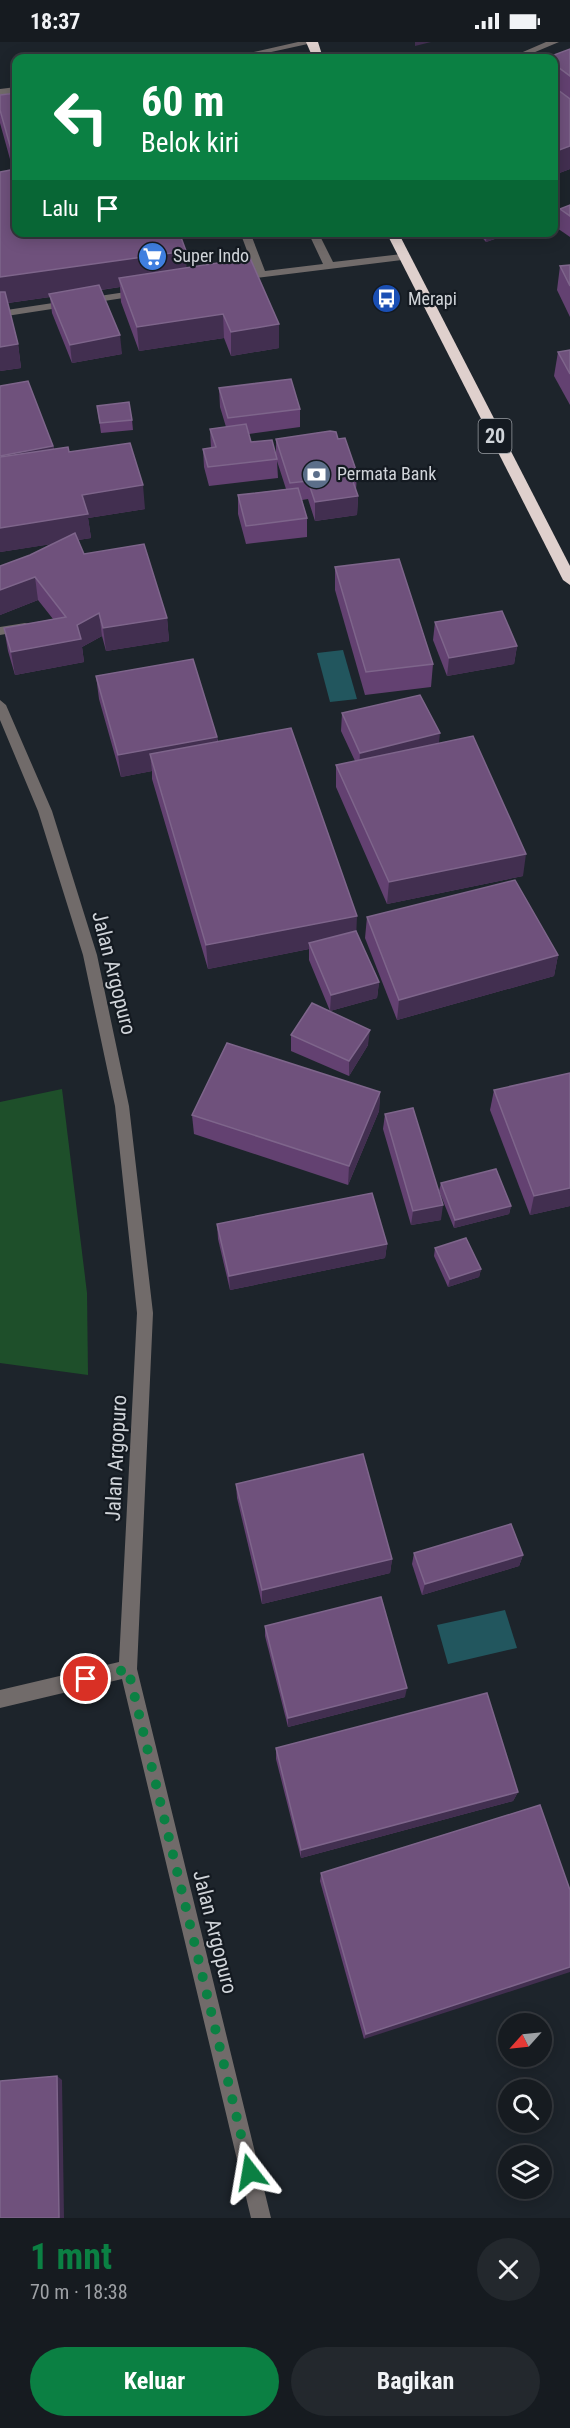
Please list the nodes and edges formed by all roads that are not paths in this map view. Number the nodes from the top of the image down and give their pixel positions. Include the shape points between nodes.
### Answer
1 (312, 42) edge
2 (554, 42) edge
3 (252, 54) edge
4 (524, 54) edge
5 (247, 237) edge
6 (315, 237) edge
7 (394, 237) edge
8 (402, 257) junction
9 (329, 266) junction
10 (261, 273) junction
11 (227, 279) edge
12 (148, 291) edge
13 (0, 314) edge
14 (570, 580) edge
15 (39, 625) edge
16 (0, 631) edge
17 (0, 705) edge
18 (128, 1669) junction
19 (0, 1700) edge
20 (261, 2218) edge

1 - 3 street
2 - 4 street
5 - 10 street
6 - 9 street
7 - 8 highway, 20
8 - 9 street
8 - 14 highway, 20
9 - 10 street
10 - 11 street
12 - 13 street
15 - 16 street
17 - 18 street, Jalan Argopuro via 45,811 86,944 122,1106 145,1313
18 - 19 street
18 - 20 street, Jalan Argopuro

